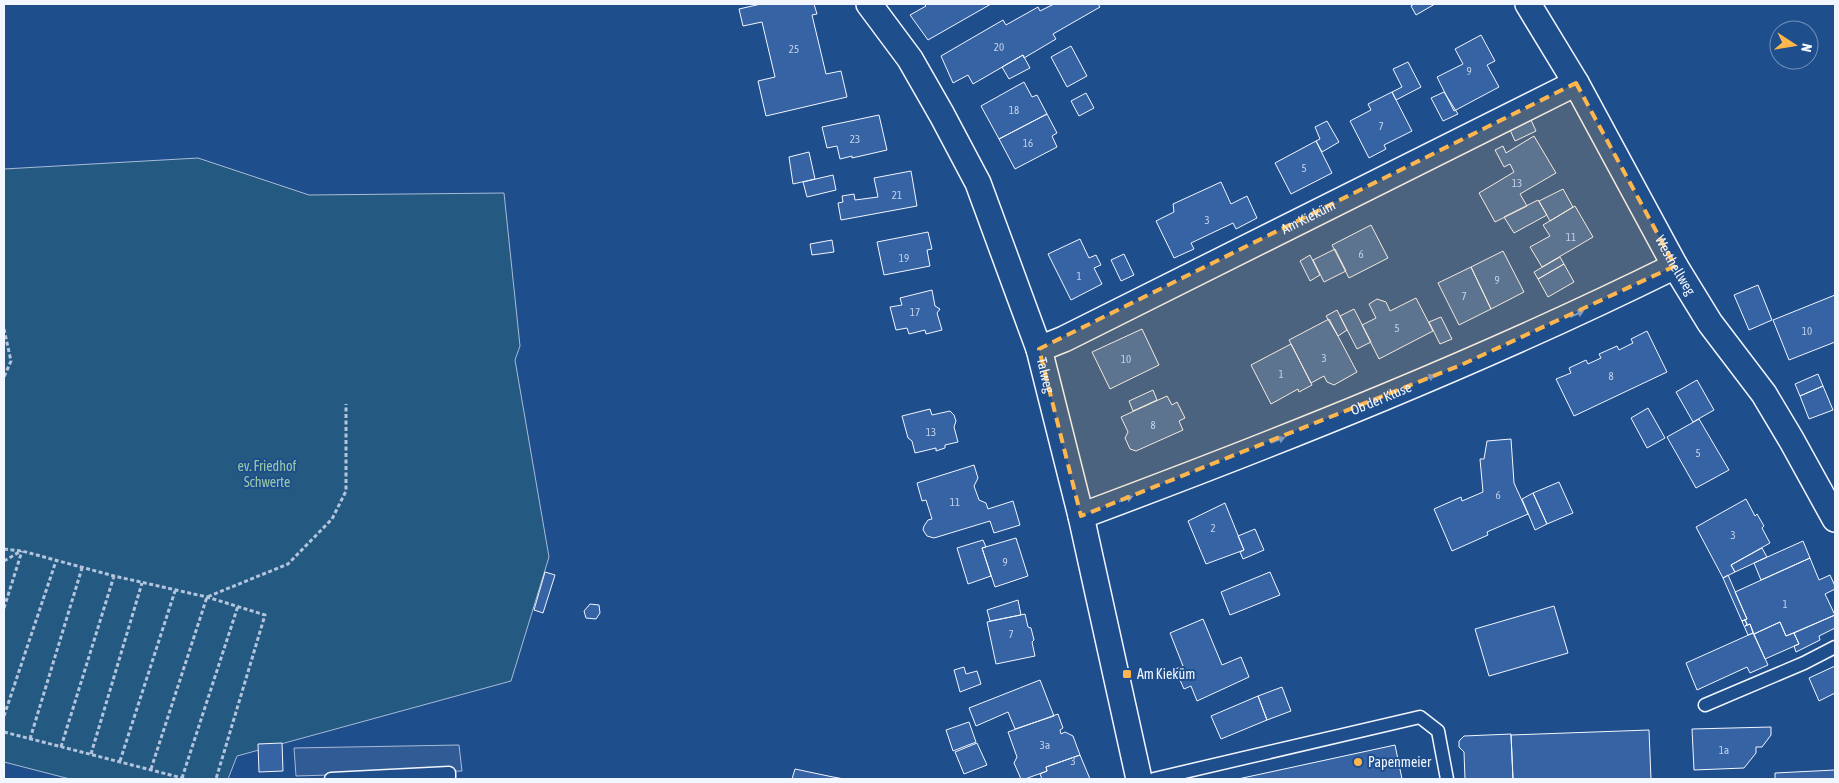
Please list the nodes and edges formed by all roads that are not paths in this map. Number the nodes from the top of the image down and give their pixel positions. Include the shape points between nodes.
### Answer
1 (868, 4) edge
2 (1528, 4) edge
3 (1576, 83) junction
4 (1675, 266) junction
5 (1039, 349) junction
6 (1081, 516) junction
7 (1835, 519) edge
8 (1835, 647) edge
9 (1705, 705) dead end
10 (1195, 774) edge
11 (331, 779) edge
12 (449, 779) edge
13 (1139, 779) edge
14 (1154, 779) edge
15 (1447, 779) edge

1 - 5 street, Talweg via 910,59 978,183
2 - 3 street, Westhellweg
3 - 4 street, Westhellweg
3 - 5 street, Am Kieküm
6 -> 4 street, Ob der Kluse via 1461,365 1600,304
4 - 7 street, Westhellweg via 1710,324 1764,394
5 - 6 street, Talweg
6 - 13 street, Talweg
8 - 9 lane
10 - 14 lane
10 - 15 lane via 1420,717 1438,731
11 - 12 lane via 449,773

